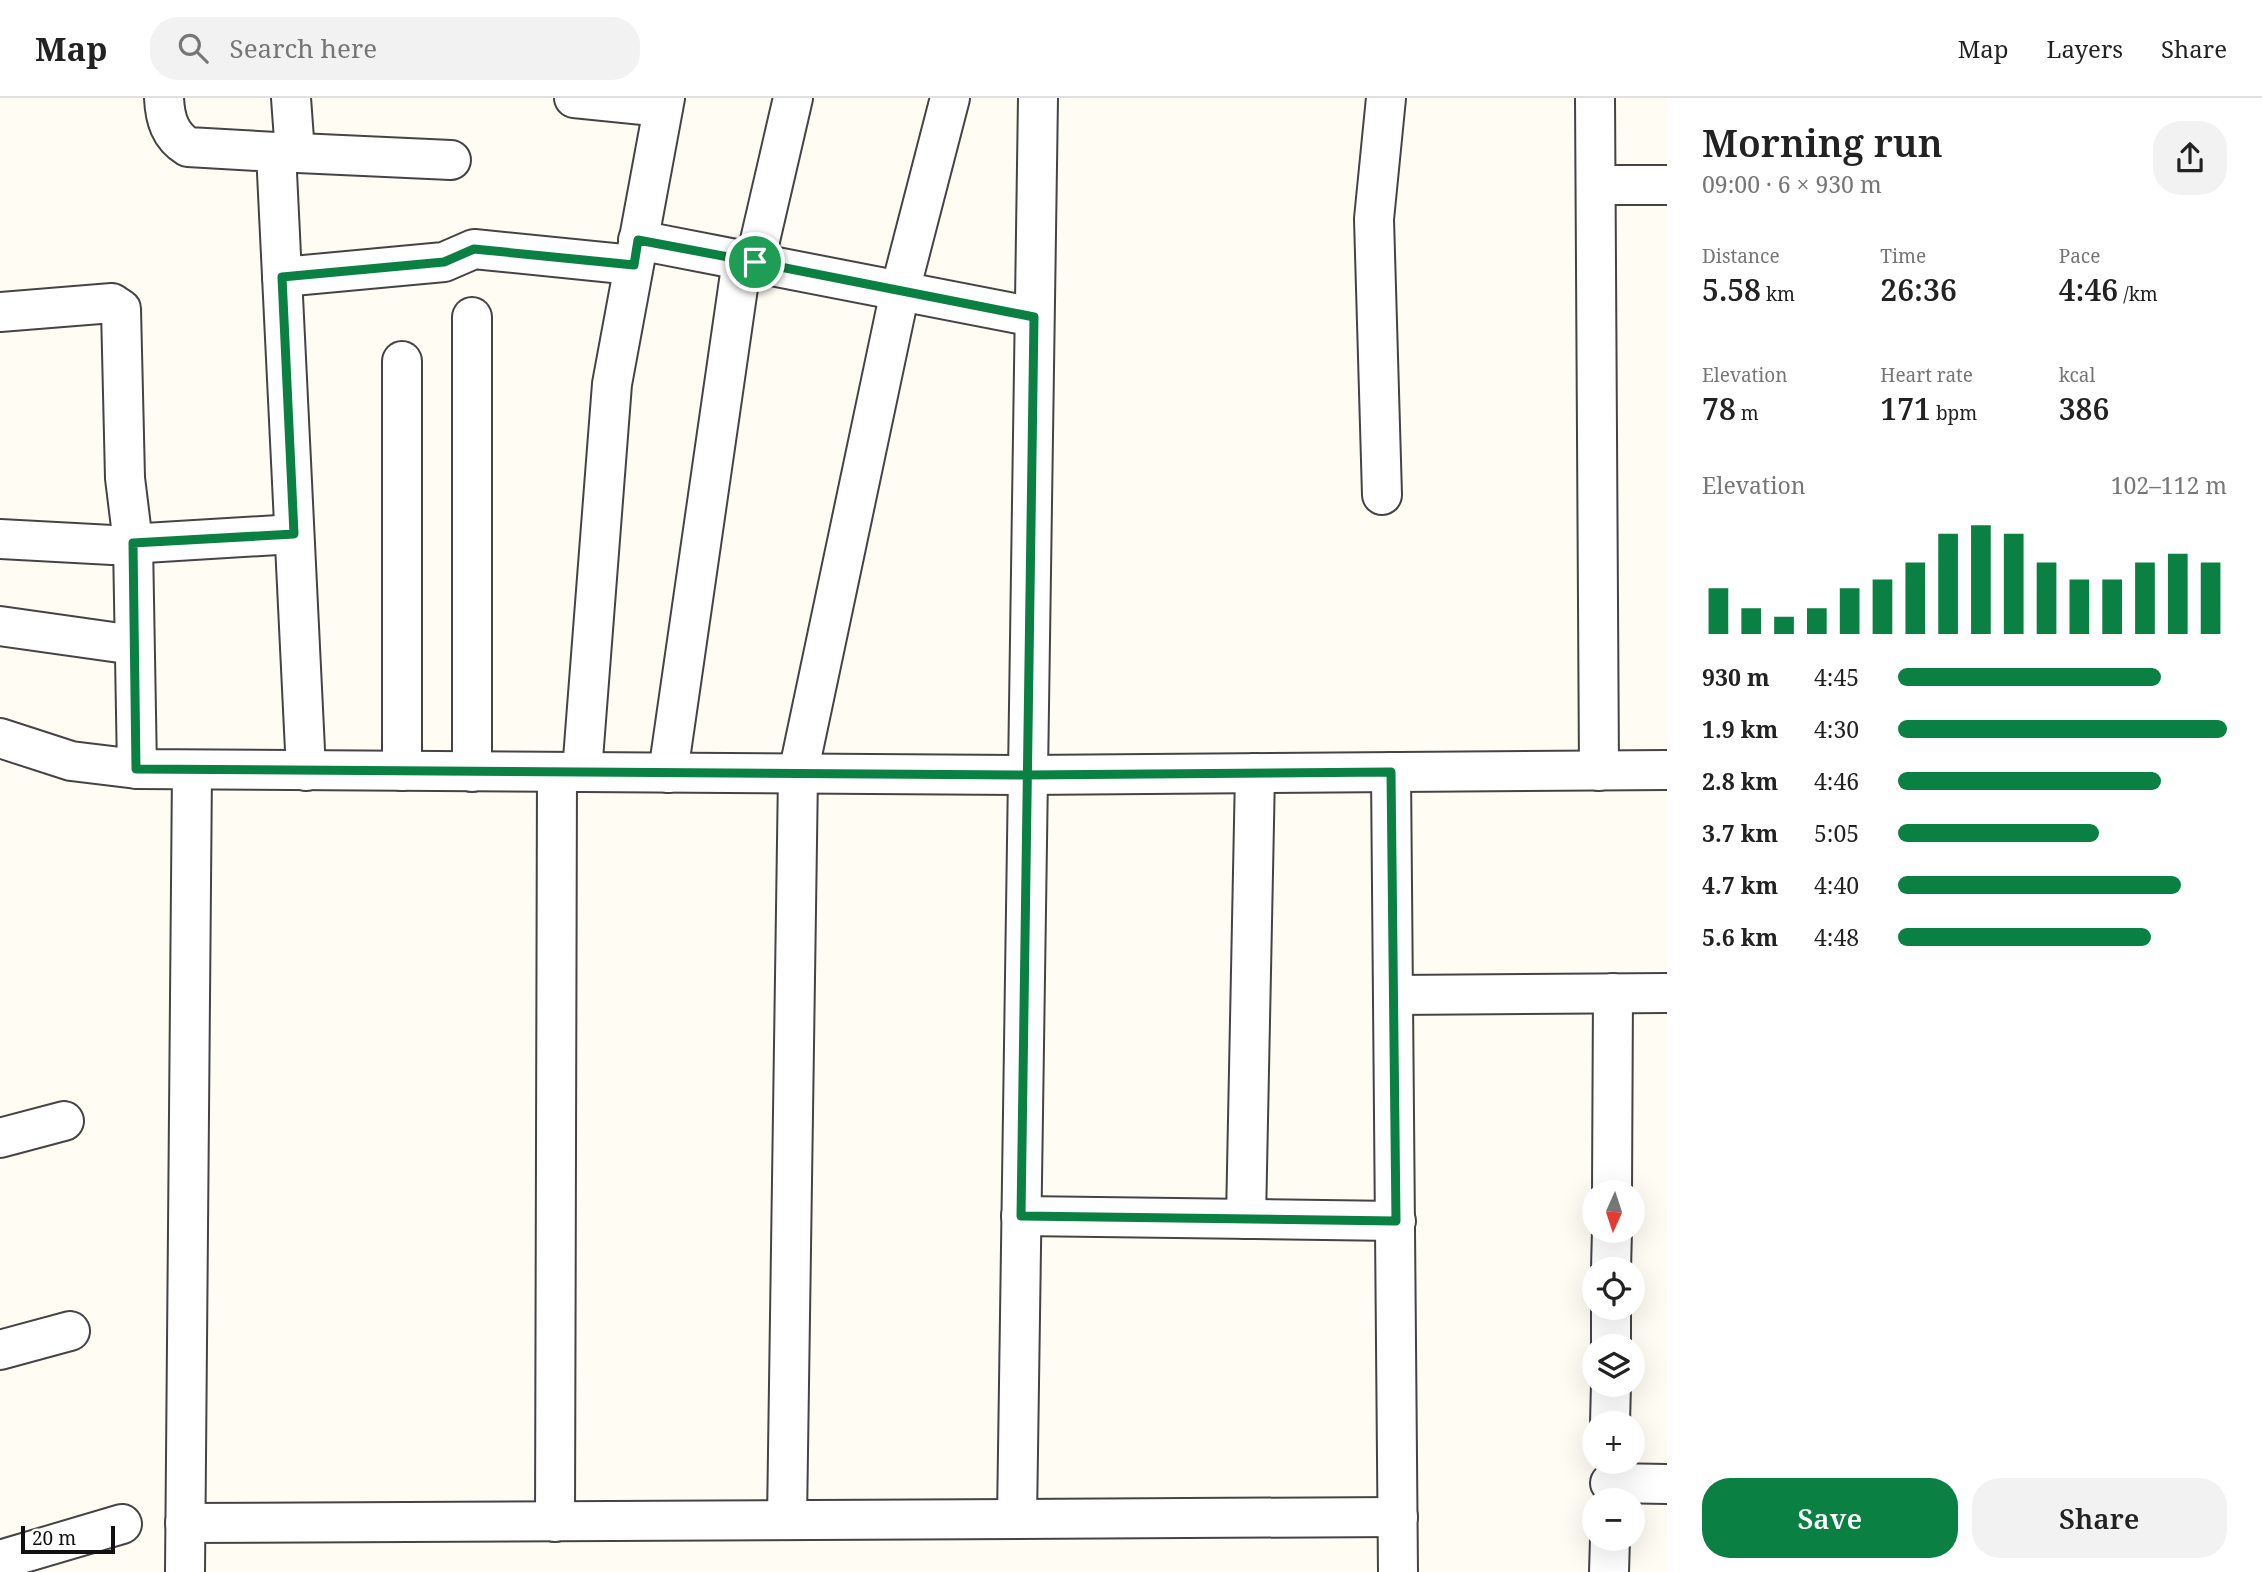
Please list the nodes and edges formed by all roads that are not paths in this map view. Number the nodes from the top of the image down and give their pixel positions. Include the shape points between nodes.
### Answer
1 (164, 98) edge
2 (291, 98) edge
3 (575, 98) edge
4 (582, 98) edge
5 (793, 98) edge
6 (950, 98) edge
7 (1038, 98) edge
8 (1386, 98) edge
9 (1595, 98) edge
10 (664, 103) edge
11 (286, 152) junction
12 (451, 160) dead end
13 (1596, 185) junction
14 (1667, 185) edge
15 (636, 253) junction
16 (749, 261) junction
17 (282, 277) junction
18 (900, 291) junction
19 (0, 312) edge
20 (472, 317) dead end
21 (1034, 317) junction
22 (402, 361) dead end
23 (1382, 495) dead end
24 (294, 534) junction
25 (0, 539) edge
26 (133, 543) junction
27 (0, 626) edge
28 (134, 645) junction
29 (0, 738) edge
30 (136, 769) junction
31 (192, 770) junction
32 (1667, 770) edge
33 (306, 771) junction
34 (402, 771) junction
35 (1599, 771) junction
36 (472, 772) junction
37 (570, 772) junction
38 (1391, 772) junction
39 (668, 773) junction
40 (1255, 773) junction
41 (798, 774) junction
42 (1026, 775) junction
43 (1614, 993) junction
44 (1667, 993) edge
45 (1394, 995) junction
46 (64, 1121) dead end
47 (0, 1138) edge
48 (1612, 1180) edge
49 (1021, 1216) junction
50 (1246, 1219) junction
51 (1396, 1221) junction
52 (70, 1331) dead end
53 (0, 1350) edge
54 (1610, 1481) edge
55 (1667, 1484) edge
56 (1398, 1517) junction
57 (1017, 1519) junction
58 (787, 1520) junction
59 (555, 1522) junction
60 (122, 1524) dead end
61 (185, 1524) junction
62 (1610, 1551) edge
63 (0, 1559) edge
64 (184, 1572) edge
65 (1398, 1572) edge
66 (1609, 1572) edge

1 - 11 street via 170,129 188,147
2 - 11 street
3 - 4 street
4 - 10 street
5 - 16 street
6 - 18 street
7 - 21 street
8 - 23 street via 1374,219
9 - 13 street
10 - 15 street
11 - 12 street
11 - 17 street
13 - 14 street
13 - 35 street
15 - 16 street
15 - 17 street via 474,249 444,262
15 - 37 street via 612,384
16 - 18 street
16 - 39 street
17 - 24 street
18 - 21 street
18 - 41 street
19 - 26 street via 111,303 121,309 125,478
20 - 36 street
21 - 42 street
22 - 34 street
24 - 26 street
24 - 33 street
25 - 26 street
26 - 28 street
27 - 28 street
28 - 30 street
29 - 30 street via 71,761
30 - 31 street
31 - 33 street
31 - 61 street
32 - 35 street
33 - 34 street
34 - 36 street
35 - 38 street
36 - 37 street
37 - 39 street
37 - 59 street
38 - 40 street
38 - 45 street
39 - 41 street
40 - 42 street
40 - 50 street
41 - 42 street
41 - 58 street
42 - 49 street
43 - 44 street
43 - 45 street
43 - 48 street
45 - 51 street
46 - 47 street
49 - 50 street
49 - 57 street
50 - 51 street
51 - 56 street
52 - 53 street
54 - 55 street
56 - 57 street
56 - 65 street
57 - 58 street
58 - 59 street
59 - 61 street
60 - 63 street
61 - 64 street
62 - 66 street

